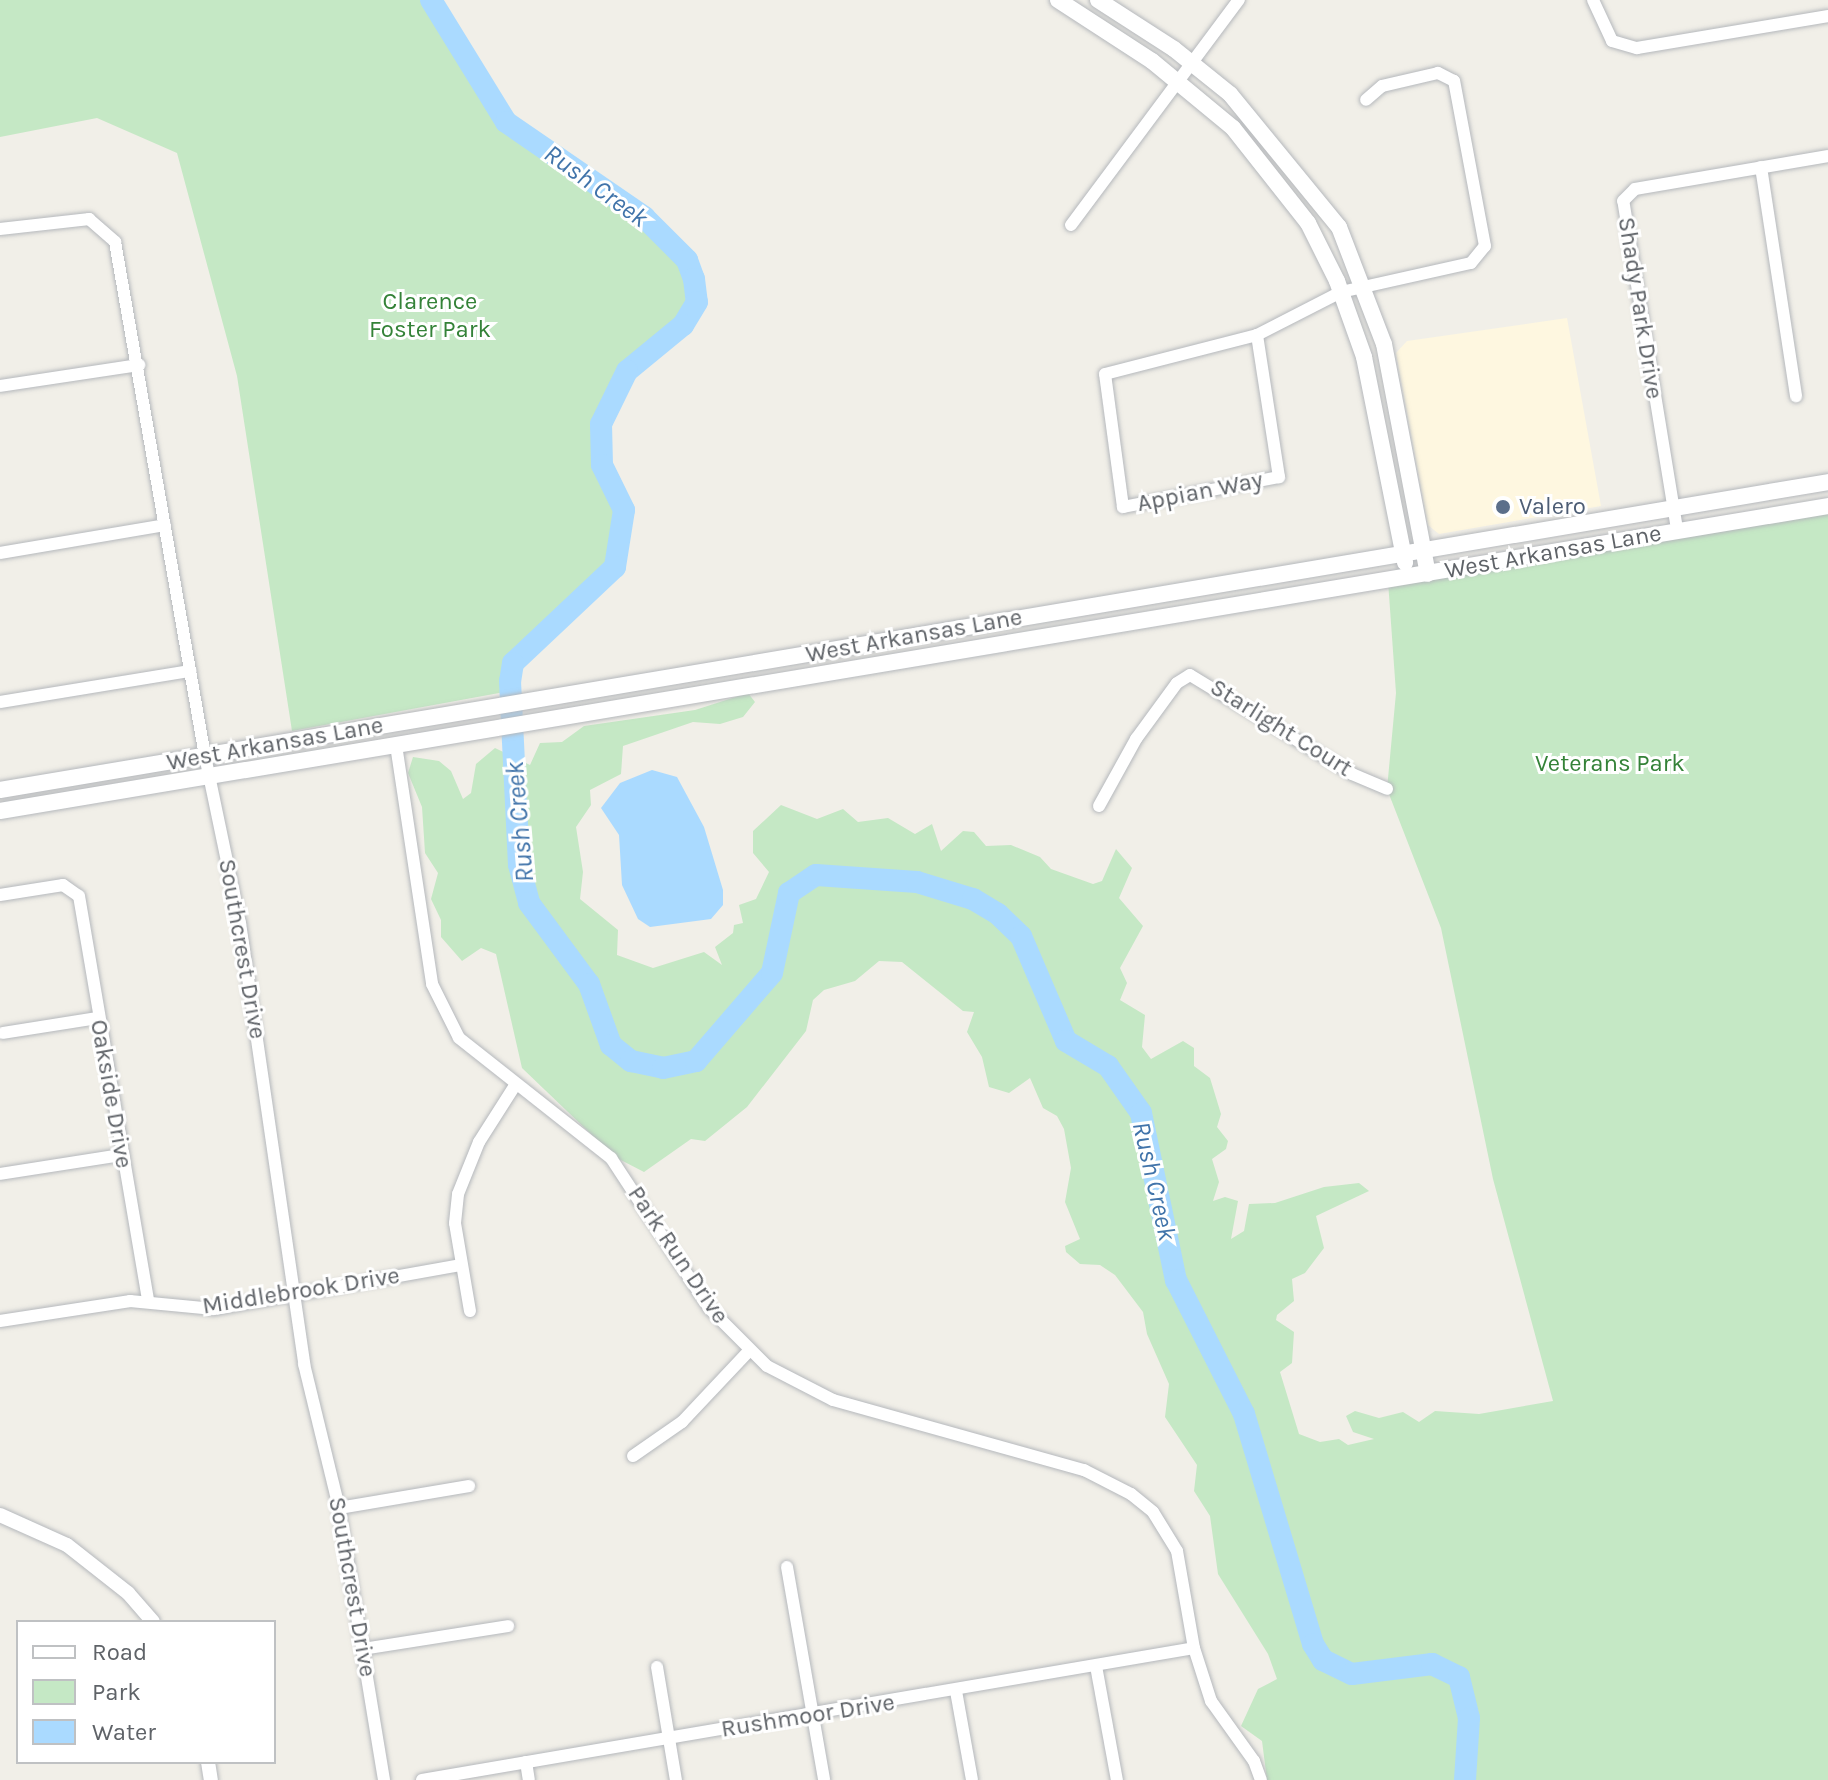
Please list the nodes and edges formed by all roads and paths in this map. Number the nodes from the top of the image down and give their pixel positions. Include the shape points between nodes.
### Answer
1 (1058, 0) edge
2 (1098, 0) edge
3 (1239, 0) edge
4 (1593, 0) edge
5 (1828, 16) edge
6 (1191, 63) junction
7 (1178, 81) junction
8 (1366, 100) dead end
9 (1828, 156) edge
10 (1761, 167) junction
11 (1071, 225) dead end
12 (0, 229) edge
13 (1365, 286) junction
14 (1341, 292) junction
15 (1257, 335) junction
16 (139, 365) junction
17 (0, 386) edge
18 (1796, 396) dead end
19 (1828, 482) edge
20 (1828, 506) edge
21 (1674, 509) junction
22 (165, 525) junction
23 (1677, 529) junction
24 (1424, 550) junction
25 (0, 553) edge
26 (1404, 554) junction
27 (1428, 574) junction
28 (1407, 577) junction
29 (190, 671) junction
30 (0, 702) edge
31 (396, 745) junction
32 (205, 756) junction
33 (209, 776) junction
34 (1387, 789) dead end
35 (0, 790) edge
36 (1099, 806) dead end
37 (0, 811) edge
38 (0, 895) edge
39 (98, 1018) junction
40 (3, 1033) dead end
41 (516, 1084) junction
42 (122, 1155) junction
43 (0, 1174) edge
44 (461, 1265) junction
45 (293, 1295) junction
46 (148, 1300) junction
47 (470, 1311) dead end
48 (0, 1321) edge
49 (749, 1351) junction
50 (633, 1456) dead end
51 (469, 1486) dead end
52 (339, 1508) junction
53 (0, 1515) edge
54 (787, 1567) dead end
55 (151, 1620) edge
56 (508, 1626) dead end
57 (1194, 1648) junction
58 (363, 1649) junction
59 (1096, 1666) junction
60 (657, 1667) dead end
61 (956, 1691) junction
62 (813, 1715) junction
63 (668, 1739) junction
64 (526, 1762) junction
65 (384, 1780) edge
66 (422, 1780) edge
67 (529, 1780) edge
68 (676, 1780) edge
69 (824, 1780) edge
70 (972, 1780) edge
71 (1117, 1780) edge
72 (1261, 1780) edge

1 - 7 main road
2 - 6 main road
3 - 6 street
4 - 5 street via 1612,41 1637,48
6 - 7 street
6 - 13 main road via 1230,94 1314,192 1339,227
7 - 11 street
7 - 14 main road via 1233,128 1269,169 1308,223
8 - 13 street, Appian Way via 1382,86 1438,73 1454,81 1486,238 1480,256 1471,263
9 - 10 street, Shady Park Drive
10 - 18 street
10 - 21 street, Shady Park Drive via 1635,189 1623,201
12 - 16 street, Southcrest Drive via 74,218 89,219 110,233
13 - 14 street, Appian Way
13 - 24 main road via 1384,344
14 - 15 street, Appian Way
14 - 26 main road via 1383,434
15 - 15 street, Appian Way via 1279,477 1123,507 1105,374
16 - 17 street
16 - 22 street, Southcrest Drive
19 - 21 main road, West Arkansas Lane
20 - 23 main road, West Arkansas Lane
21 - 23 street, Shady Park Drive
21 - 24 main road, West Arkansas Lane
22 - 25 street
22 - 29 street, Southcrest Drive
23 - 27 main road, West Arkansas Lane
24 - 26 main road, West Arkansas Lane
24 - 27 main road
26 - 28 main road
26 - 32 main road, West Arkansas Lane
27 - 28 main road, West Arkansas Lane
28 - 31 main road, West Arkansas Lane
29 - 30 street
29 - 32 street, Southcrest Drive
31 - 33 main road, West Arkansas Lane
31 - 41 street, Park Run Drive via 437,1000 459,1038
32 - 33 street, Southcrest Drive
32 - 35 main road, West Arkansas Lane
33 - 37 main road, West Arkansas Lane
33 - 45 street, Southcrest Drive via 240,923
34 - 36 street, Starlight Court via 1352,774 1190,675 1177,683 1136,739
38 - 39 street, Oakside Drive via 63,885 74,889
39 - 40 street
39 - 42 street, Oakside Drive
41 - 44 street via 461,1180 455,1223
41 - 49 street, Park Run Drive via 611,1158 709,1308
42 - 43 street
42 - 46 street, Oakside Drive
44 - 45 street, Middlebrook Drive
44 - 47 street
45 - 46 street, Middlebrook Drive via 202,1309
45 - 52 street, Southcrest Drive
46 - 48 street, Middlebrook Drive
49 - 50 street via 682,1422
49 - 57 street, Park Run Drive via 798,1386 833,1400 1084,1470 1131,1494 1163,1524 1177,1551
51 - 52 street
52 - 58 street, Southcrest Drive
53 - 55 street via 67,1545 128,1593
54 - 62 street
56 - 58 street
57 - 59 street, Rushmoor Drive
57 - 72 street, Park Run Drive via 1211,1701 1254,1761
58 - 65 street, Southcrest Drive
59 - 61 street, Rushmoor Drive
59 - 71 street
60 - 63 street
61 - 62 street, Rushmoor Drive
61 - 70 street
62 - 63 street, Rushmoor Drive
62 - 69 street
63 - 64 street, Rushmoor Drive
63 - 68 street
64 - 66 street, Rushmoor Drive
64 - 67 street

